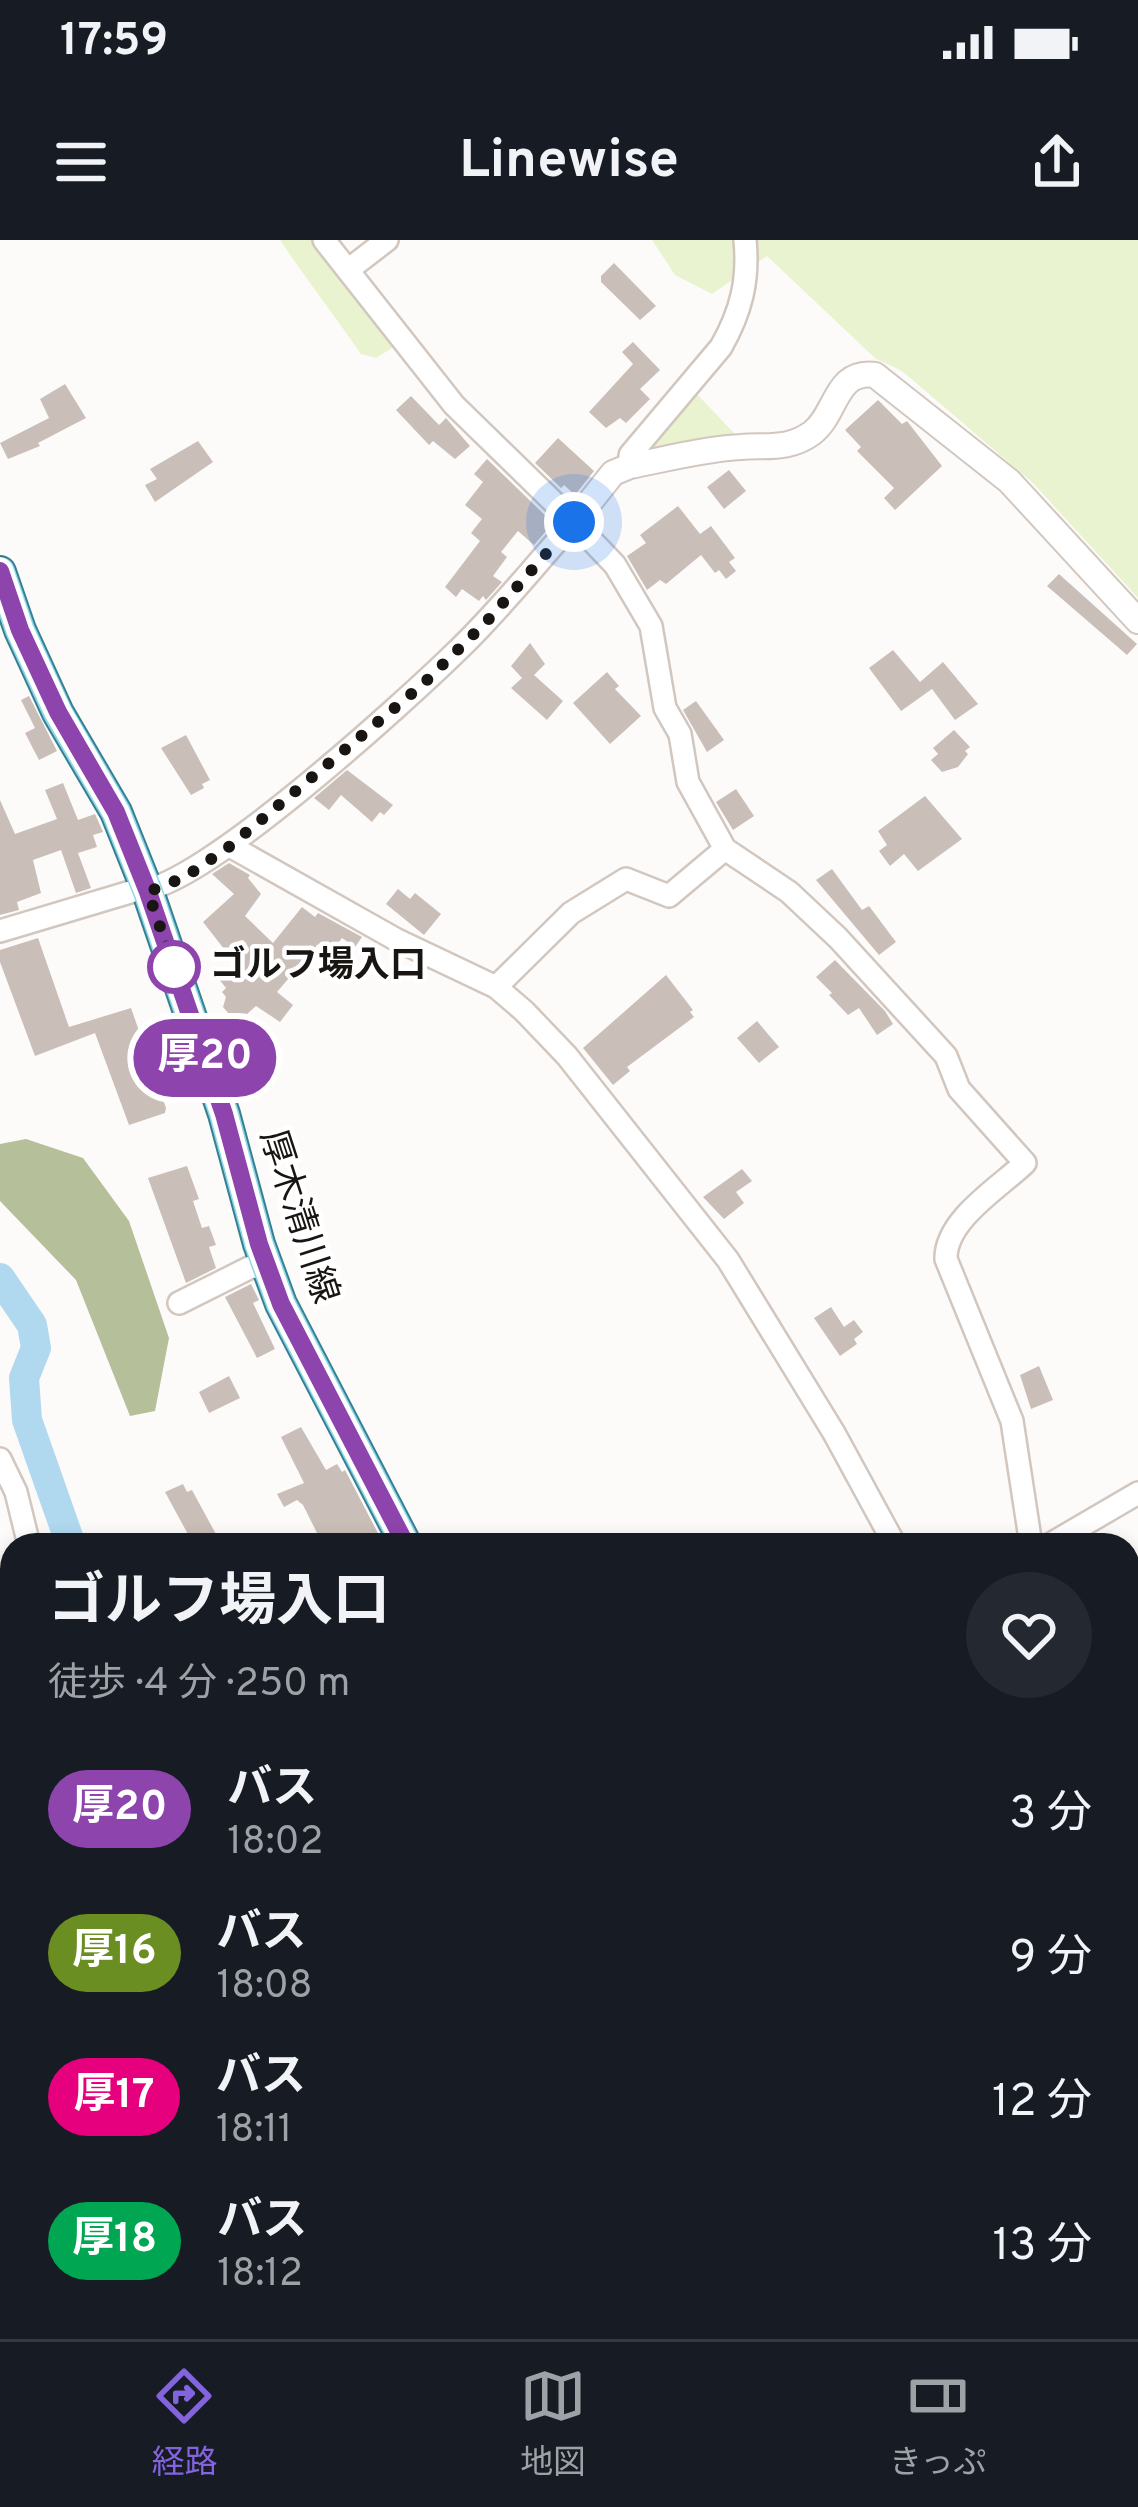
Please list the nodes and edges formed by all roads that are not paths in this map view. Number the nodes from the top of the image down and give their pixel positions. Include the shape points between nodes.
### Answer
1 (324, 240) edge
2 (387, 240) edge
3 (746, 240) edge
4 (348, 270) junction
5 (630, 466) junction
6 (574, 522) junction
7 (0, 572) edge
8 (1138, 621) edge
9 (230, 846) junction
10 (725, 849) junction
11 (148, 892) junction
12 (0, 931) edge
13 (496, 987) junction
14 (268, 1268) junction
15 (179, 1303) dead end
16 (0, 1460) edge
17 (1138, 1493) edge
18 (26, 1533) edge
19 (400, 1533) edge
20 (888, 1533) edge
21 (1029, 1533) edge
22 (1069, 1533) edge

1 - 4 street
2 - 4 street
3 - 5 street via 742,305 722,347 630,455
4 - 6 street via 454,404
5 - 6 street via 613,473
5 - 8 street via 779,448 812,432 849,380 875,375 1009,481
6 - 9 street via 457,652
6 - 10 street via 616,565 651,626 688,782
7 - 11 main road, 厚木清川線 via 20,630 116,812
9 - 11 street
9 - 13 street
10 - 13 street via 668,896 626,879 571,913
10 - 21 street via 838,938 946,1056 959,1089 1025,1162 960,1223 946,1258 1012,1421
11 - 12 street
11 - 14 main road, 厚木清川線
13 - 20 street via 567,1056 728,1260
14 - 15 street via 251,1268
14 - 19 main road, 厚木清川線 via 300,1346
16 - 18 street
17 - 22 street

